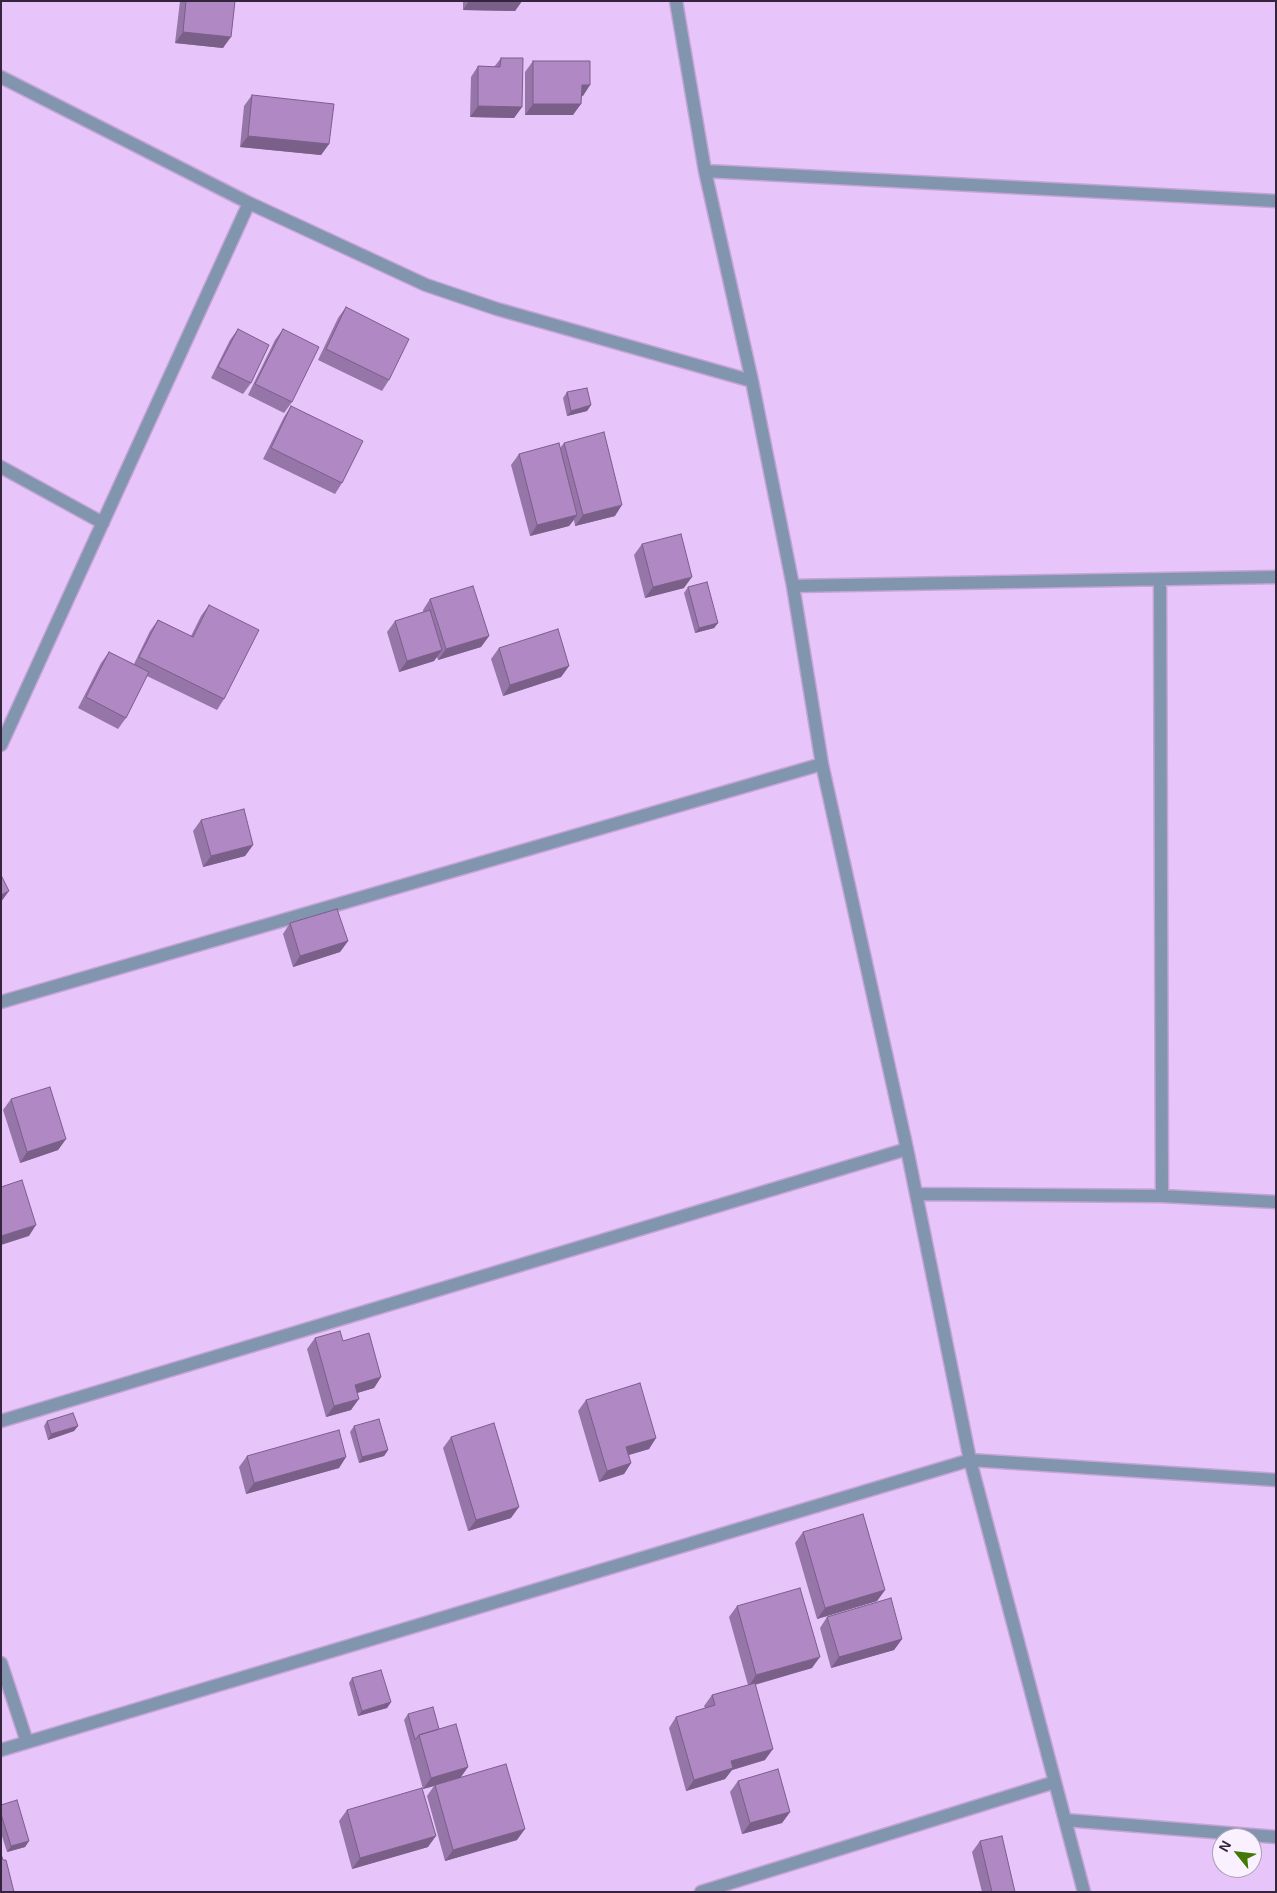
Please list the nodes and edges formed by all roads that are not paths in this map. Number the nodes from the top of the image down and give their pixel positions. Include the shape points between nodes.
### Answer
1 (676, 1) edge
2 (1, 77) edge
3 (705, 171) junction
4 (1276, 201) edge
5 (249, 203) junction
6 (752, 381) junction
7 (1, 467) edge
8 (103, 523) junction
9 (1276, 578) edge
10 (1160, 580) junction
11 (793, 586) junction
12 (1, 745) edge
13 (822, 764) junction
14 (1, 1002) edge
15 (908, 1149) junction
16 (916, 1194) junction
17 (1162, 1196) junction
18 (1276, 1202) edge
19 (1, 1421) edge
20 (970, 1460) junction
21 (1276, 1480) edge
22 (1, 1663) edge
23 (27, 1742) junction
24 (1, 1750) edge
25 (1055, 1782) junction
26 (1065, 1820) junction
27 (1276, 1837) edge
28 (701, 1892) edge
29 (1084, 1892) edge

1 - 3 street
2 - 5 street
3 - 4 street
3 - 6 street
5 - 6 street via 426,285 497,309
5 - 8 street
6 - 11 street
7 - 8 street
8 - 12 street
9 - 10 street
10 - 11 street
10 - 17 street
11 - 13 street
13 - 14 street
13 - 15 street
15 - 16 street
15 - 19 street
16 - 17 street
16 - 20 street
17 - 18 street
20 - 21 street
20 - 23 street
20 - 25 street
22 - 23 street
23 - 24 street
25 - 26 street
25 - 28 street
26 - 27 street
26 - 29 street

